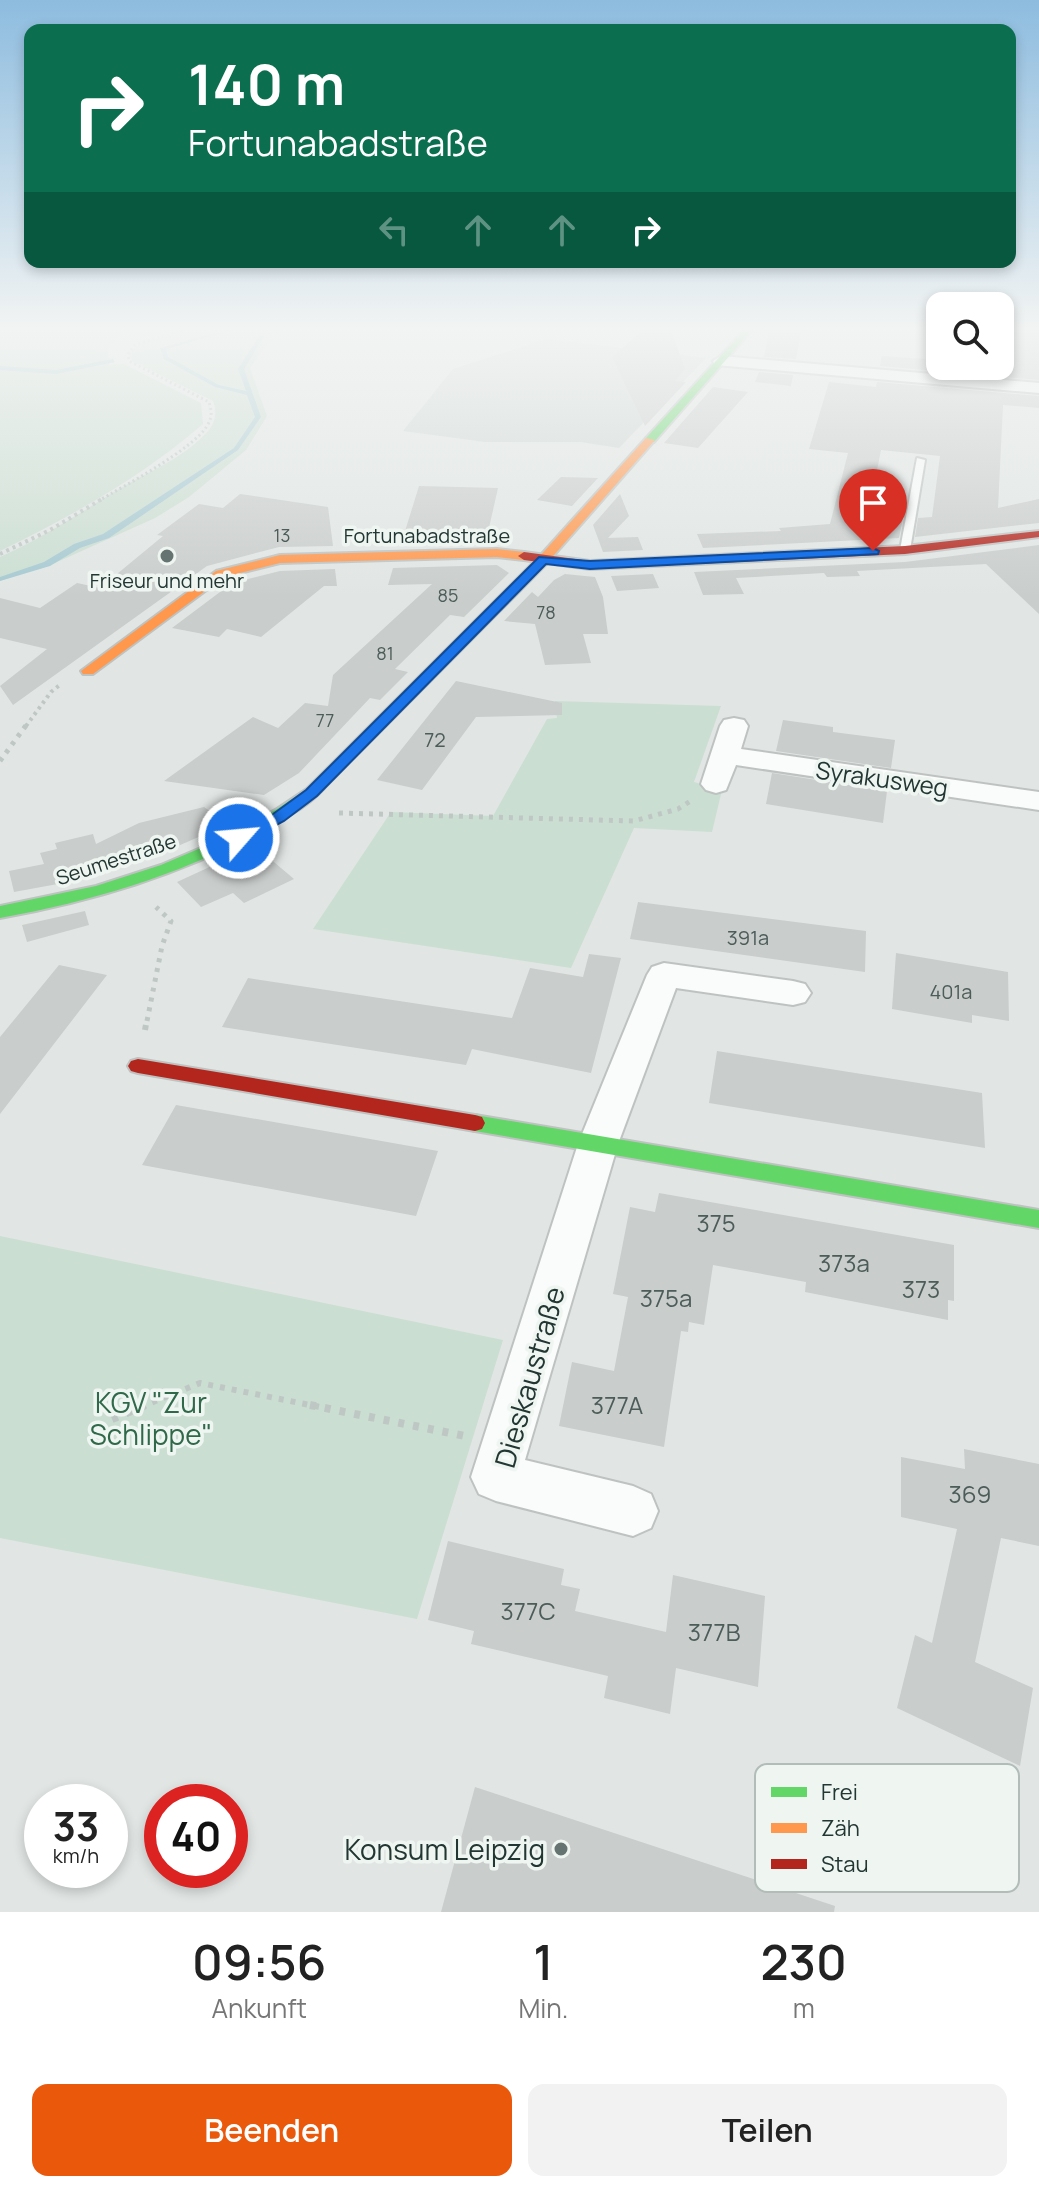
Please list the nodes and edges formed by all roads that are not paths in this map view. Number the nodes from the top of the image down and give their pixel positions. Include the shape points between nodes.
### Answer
1 (670, 418) edge
2 (920, 460) dead end
3 (1039, 534) edge
4 (905, 550) junction
5 (543, 560) junction
6 (88, 671) road end
7 (734, 726) dead end
8 (725, 755) junction
9 (716, 784) road end
10 (1039, 801) edge
11 (0, 912) edge
12 (793, 993) dead end
13 (138, 1066) road end
14 (598, 1144) junction
15 (1039, 1219) edge
16 (633, 1511) dead end

1 - 5 street, Seumestraße
2 - 4 lane
3 - 4 street, Fortunabadstraße
4 - 5 street, Fortunabadstraße via 590,565
5 - 6 street, Fortunabadstraße via 497,553 280,559 246,566 220,574
5 - 11 street, Seumestraße via 364,743 291,808 239,838 128,882 35,908
7 - 8 street
8 - 9 street
8 - 10 street, Syrakusweg
12 - 14 street, Dieskaustraße via 664,975
13 - 14 street
14 - 15 street
14 - 16 street, Dieskaustraße via 496,1477

